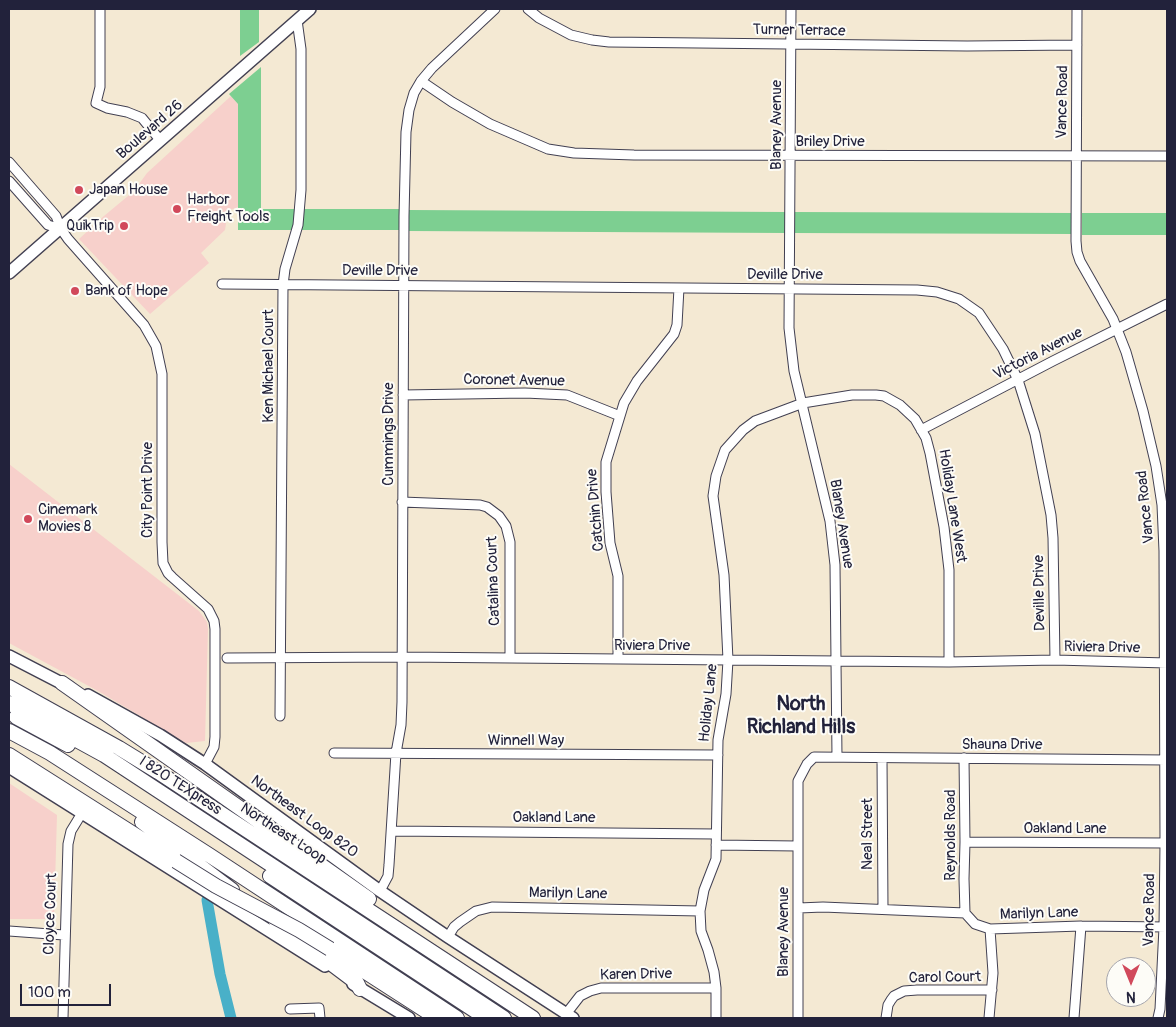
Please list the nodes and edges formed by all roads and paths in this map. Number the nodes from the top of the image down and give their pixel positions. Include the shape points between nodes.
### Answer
1 (100, 9) edge
2 (310, 9) edge
3 (495, 9) edge
4 (528, 9) edge
5 (791, 9) edge
6 (1078, 9) edge
7 (297, 20) junction
8 (791, 45) junction
9 (1077, 45) junction
10 (421, 81) junction
11 (160, 140) junction
12 (791, 156) junction
13 (1167, 156) edge
14 (1076, 157) junction
15 (9, 162) edge
16 (9, 181) edge
17 (61, 229) junction
18 (9, 273) edge
19 (222, 284) dead end
20 (283, 285) junction
21 (404, 285) junction
22 (679, 288) junction
23 (790, 288) junction
24 (1167, 304) edge
25 (1117, 329) junction
26 (1018, 380) junction
27 (403, 395) junction
28 (803, 403) junction
29 (620, 416) junction
30 (922, 430) junction
31 (402, 502) junction
32 (9, 656) edge
33 (402, 657) junction
34 (227, 658) dead end
35 (281, 658) junction
36 (510, 658) junction
37 (618, 659) junction
38 (728, 660) junction
39 (835, 660) junction
40 (1055, 660) junction
41 (949, 662) junction
42 (1166, 663) edge
43 (62, 683) junction
44 (9, 687) edge
45 (9, 703) edge
46 (9, 713) edge
47 (280, 716) dead end
48 (9, 731) edge
49 (9, 736) edge
50 (334, 753) dead end
51 (396, 753) junction
52 (9, 755) edge
53 (718, 756) junction
54 (837, 757) junction
55 (882, 758) junction
56 (964, 758) junction
57 (1166, 760) edge
58 (205, 764) junction
59 (9, 767) edge
60 (82, 813) junction
61 (392, 831) junction
62 (716, 834) junction
63 (965, 842) junction
64 (1165, 843) junction
65 (716, 845) junction
66 (797, 846) junction
67 (176, 866) junction
68 (380, 891) junction
69 (799, 908) junction
70 (883, 909) junction
71 (700, 911) junction
72 (966, 913) junction
73 (1080, 926) junction
74 (1166, 927) edge
75 (990, 929) junction
76 (9, 932) edge
77 (404, 932) junction
78 (64, 935) junction
79 (448, 937) junction
80 (716, 988) junction
81 (360, 989) junction
82 (992, 990) junction
83 (290, 1010) dead end
84 (570, 1016) edge
85 (405, 1017) edge
86 (63, 1018) edge
87 (320, 1018) edge
88 (437, 1018) edge
89 (457, 1018) edge
90 (486, 1018) edge
91 (504, 1018) edge
92 (533, 1018) edge
93 (716, 1018) edge
94 (798, 1018) edge
95 (886, 1018) edge
96 (989, 1018) edge
97 (1074, 1018) edge
98 (1158, 1018) edge

1 - 11 street via 100,87 96,103 142,118
2 - 7 main road, Boulevard 26
3 - 10 street, Cummings Drive via 450,49
4 - 8 street, Turner Terrace via 571,35 592,40
5 - 8 street, Blaney Avenue
6 - 9 street, Vance Road
7 - 11 main road, Boulevard 26
7 - 20 street, Ken Michael Court via 301,49 301,190 298,225
8 - 9 street, Turner Terrace
8 - 12 street, Blaney Avenue
9 - 14 street, Vance Road
10 - 12 street, Briley Drive via 490,124 560,152
10 - 21 street, Cummings Drive via 409,110 406,132
11 - 17 main road, Boulevard 26
12 - 14 street, Briley Drive
12 - 23 street, Blaney Avenue
13 - 14 street, Briley Drive
14 - 25 street, Vance Road via 1077,252
15 - 17 street, City Point Drive via 56,216
16 - 17 street, City Point Drive via 48,225
17 - 18 main road, Boulevard 26
17 - 58 street, City Point Drive via 144,325 159,356 165,568 208,609 216,629 215,737 214,747
19 - 20 street, Deville Drive
20 - 21 street, Deville Drive
20 - 35 street, Ken Michael Court
21 - 22 street, Deville Drive
21 - 27 street, Cummings Drive
22 - 23 street, Deville Drive
22 - 29 street, Catchin Drive via 674,334 637,381
23 - 26 street, Deville Drive via 917,290 959,299 988,325
23 - 28 street, Blaney Avenue via 791,348
24 - 25 street, Victoria Avenue
25 - 26 street, Victoria Avenue
25 - 42 street, Vance Road via 1143,411 1159,485
26 - 30 street, Victoria Avenue
26 - 40 street, Deville Drive via 1035,434 1051,515
27 - 29 street, Coronet Avenue via 567,395
27 - 31 street, Cummings Drive
28 - 30 street, Holiday Lane West via 876,394 900,405
28 - 38 street, Holiday Lane via 755,421 743,430 725,450 716,476 713,496 724,574
28 - 39 street, Blaney Avenue via 832,539 836,578
29 - 37 street, Catchin Drive via 606,462 610,543 618,576
30 - 41 street, Holiday Lane West via 930,453 947,548
31 - 33 street, Cummings Drive
31 - 36 street, Catalina Court via 480,505 499,516 506,526 510,542
32 - 43 main road, Northeast Loop 820
33 - 35 street, Riviera Drive
33 - 36 street, Riviera Drive
33 - 51 street, Cummings Drive via 401,725
34 - 35 street, Riviera Drive
35 - 47 street, Ken Michael Court
36 - 37 street, Riviera Drive
37 - 38 street, Riviera Drive
38 - 39 street, Riviera Drive
38 - 53 street, Holiday Lane
39 - 41 street, Riviera Drive
39 - 54 street, Blaney Avenue
40 - 41 street, Riviera Drive
40 - 42 street, Riviera Drive
42 - 57 street, Vance Road
43 - 58 main road, Northeast Loop 820 via 116,710
43 - 77 highway via 393,916
44 - 77 highway, Northeast Loop via 158,772
45 - 91 highway, I 820 TEXpress via 104,755
46 - 90 highway, I 820 TEXpress via 99,764
48 - 89 highway via 50,753
49 - 81 highway via 108,796 357,983
50 - 51 street, Winnell Way
51 - 53 street, Winnell Way
51 - 61 street, Cummings Drive
52 - 67 highway
53 - 62 street, Holiday Lane
54 - 55 street, Shauna Drive
54 - 66 street, Blaney Avenue via 814,757 798,781
55 - 56 street, Shauna Drive
55 - 70 street, Neal Street
56 - 57 street, Shauna Drive
56 - 63 street, Reynolds Road
57 - 64 street, Vance Road
58 - 68 main road, Northeast Loop 820
59 - 60 main road
60 - 67 main road
60 - 78 street, Cloyce Court via 71,831 68,844
61 - 62 street, Oakland Lane
61 - 68 street, Cummings Drive via 388,876
62 - 65 street, Holiday Lane
63 - 64 street, Oakland Lane
63 - 72 street, Reynolds Road
64 - 74 street, Vance Road
65 - 66 street
65 - 71 street, Holiday Lane via 716,859
66 - 69 street, Blaney Avenue
67 - 81 main road via 219,899
67 - 88 highway, bridge via 299,930
68 - 79 main road, Northeast Loop 820
69 - 70 street
69 - 94 street, Blaney Avenue
70 - 72 street
71 - 79 street, Marilyn Lane via 492,906 476,911 460,922
71 - 80 street, Holiday Lane via 701,932
72 - 75 street, Marilyn Lane via 975,924
73 - 74 street, Marilyn Lane
73 - 75 street, Marilyn Lane
73 - 97 street
74 - 98 street, Vance Road
75 - 82 street
76 - 78 street
77 - 92 highway, Northeast Loop
78 - 86 street, Cloyce Court
79 - 84 main road, Northeast Loop 820
80 - 84 street, Karen Drive via 590,990 580,996
80 - 93 street, Holiday Lane
81 - 85 main road
82 - 95 street, Carol Court via 904,991 891,1000
82 - 96 street
83 - 87 street via 319,1008

